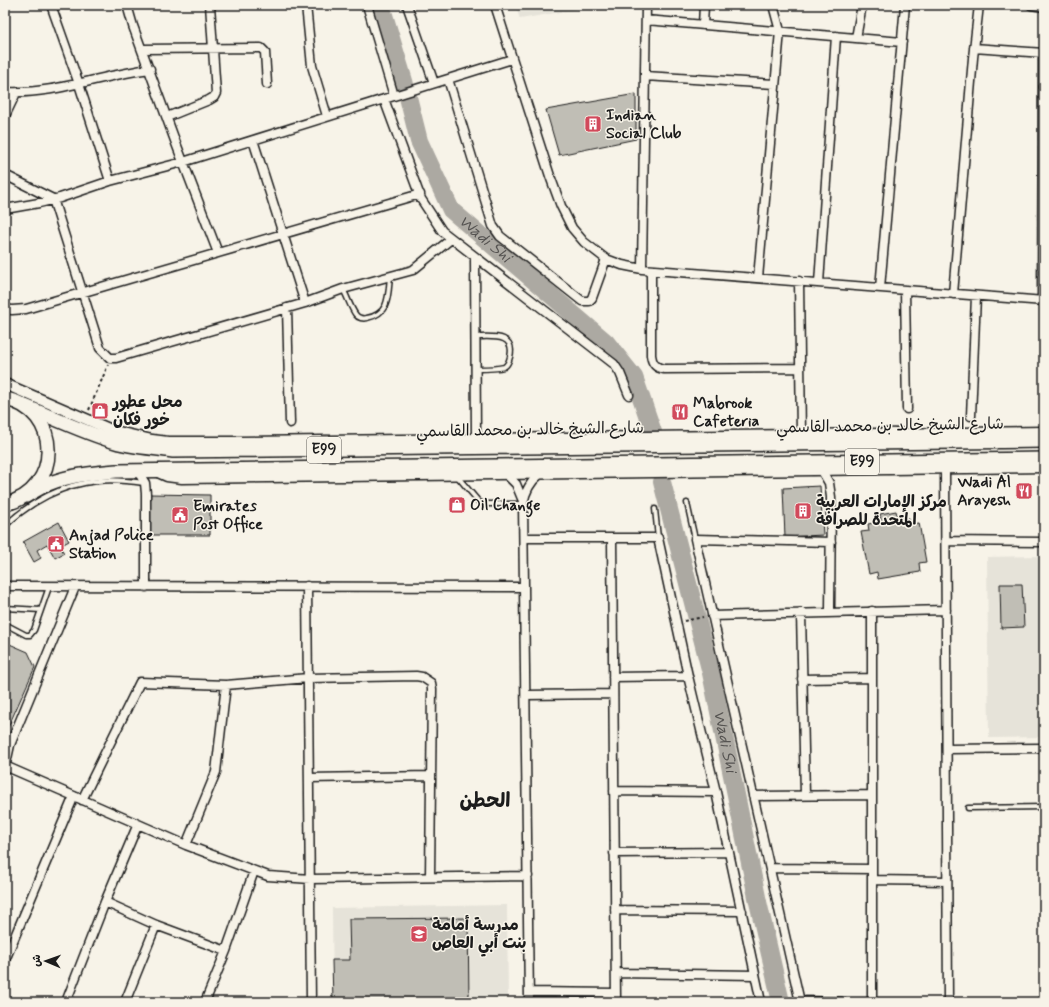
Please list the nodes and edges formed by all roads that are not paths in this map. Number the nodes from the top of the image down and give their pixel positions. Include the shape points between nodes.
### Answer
1 (51, 5) edge
2 (127, 5) edge
3 (210, 5) edge
4 (306, 5) edge
5 (367, 5) edge
6 (407, 5) edge
7 (495, 5) edge
8 (646, 5) edge
9 (704, 5) edge
10 (773, 5) edge
11 (862, 5) edge
12 (905, 5) edge
13 (979, 5) edge
14 (1031, 5) edge
15 (1044, 7) edge
16 (646, 20) junction
17 (703, 25) junction
18 (780, 31) junction
19 (836, 36) junction
20 (856, 38) junction
21 (902, 42) junction
22 (214, 48) junction
23 (974, 48) junction
24 (142, 49) junction
25 (1043, 53) edge
26 (512, 59) junction
27 (150, 69) junction
28 (645, 76) junction
29 (448, 79) junction
30 (434, 83) junction
31 (79, 84) junction
32 (267, 84) dead end
33 (775, 84) junction
34 (5, 92) edge
35 (16, 92) junction
36 (394, 96) junction
37 (384, 99) junction
38 (5, 116) edge
39 (328, 116) junction
40 (167, 117) junction
41 (253, 140) junction
42 (183, 162) junction
43 (5, 175) edge
44 (110, 181) junction
45 (420, 194) junction
46 (53, 199) junction
47 (5, 209) edge
48 (283, 234) junction
49 (451, 239) junction
50 (218, 253) junction
51 (476, 258) junction
52 (606, 259) junction
53 (646, 269) junction
54 (390, 276) junction
55 (758, 278) junction
56 (799, 282) junction
57 (819, 283) junction
58 (880, 288) junction
59 (343, 289) junction
60 (905, 290) junction
61 (82, 293) junction
62 (953, 294) junction
63 (976, 296) junction
64 (1043, 301) edge
65 (305, 303) junction
66 (287, 308) junction
67 (5, 309) edge
68 (476, 337) junction
69 (800, 368) junction
70 (476, 369) junction
71 (5, 384) edge
72 (630, 395) dead end
73 (5, 399) edge
74 (25, 406) junction
75 (907, 409) dead end
76 (971, 416) dead end
77 (290, 423) dead end
78 (1044, 432) edge
79 (801, 435) junction
80 (996, 437) junction
81 (121, 438) junction
82 (476, 439) junction
83 (1044, 441) edge
84 (533, 443) junction
85 (239, 446) junction
86 (1044, 452) edge
87 (1044, 459) edge
88 (973, 463) junction
89 (1044, 467) edge
90 (609, 469) junction
91 (945, 469) junction
92 (138, 470) junction
93 (822, 471) junction
94 (370, 472) junction
95 (540, 474) junction
96 (507, 475) junction
97 (456, 476) junction
98 (144, 483) junction
99 (26, 496) junction
100 (687, 503) dead end
101 (5, 504) edge
102 (523, 504) junction
103 (655, 509) dead end
104 (5, 526) edge
105 (524, 538) junction
106 (612, 538) junction
107 (658, 538) junction
108 (695, 539) junction
109 (946, 541) junction
110 (831, 542) junction
111 (1044, 542) edge
112 (5, 586) edge
113 (146, 586) junction
114 (307, 586) junction
115 (49, 587) junction
116 (75, 587) junction
117 (524, 587) junction
118 (5, 608) edge
119 (41, 610) junction
120 (946, 610) junction
121 (872, 611) junction
122 (830, 612) junction
123 (801, 613) junction
124 (709, 616) junction
125 (5, 624) edge
126 (688, 676) junction
127 (613, 677) junction
128 (308, 678) junction
129 (872, 678) junction
130 (802, 679) junction
131 (226, 685) junction
132 (613, 694) junction
133 (526, 695) junction
134 (947, 748) junction
135 (1044, 748) edge
136 (5, 767) edge
137 (431, 776) junction
138 (309, 778) junction
139 (614, 791) junction
140 (716, 792) junction
141 (805, 795) junction
142 (872, 795) junction
143 (74, 796) junction
144 (753, 796) junction
145 (82, 800) junction
146 (968, 808) dead end
147 (1044, 808) edge
148 (138, 824) junction
149 (186, 845) junction
150 (729, 852) junction
151 (614, 853) junction
152 (770, 868) junction
153 (872, 869) junction
154 (254, 871) junction
155 (528, 876) junction
156 (430, 877) junction
157 (310, 879) junction
158 (872, 880) junction
159 (947, 881) junction
160 (105, 902) junction
161 (615, 910) junction
162 (742, 911) junction
163 (156, 925) junction
164 (226, 952) junction
165 (6, 954) edge
166 (616, 973) junction
167 (755, 975) junction
168 (529, 992) junction
169 (616, 993) junction
170 (5, 1000) edge
171 (206, 1001) edge
172 (800, 1001) edge
173 (10, 1002) edge
174 (66, 1002) edge
175 (125, 1002) edge
176 (311, 1002) edge
177 (529, 1002) edge
178 (616, 1002) edge
179 (761, 1002) edge
180 (842, 1002) edge
181 (872, 1002) edge
182 (948, 1002) edge

1 - 31 street
2 - 24 street
3 - 22 street
4 - 39 street via 312,66
5 - 36 street
6 - 30 street
7 - 26 street
8 - 16 street
9 - 17 street
10 - 18 street
11 - 20 street
12 - 21 street
13 - 23 street
14 - 15 street
16 - 17 street
16 - 28 street
17 - 18 street
18 - 19 street
18 - 33 street
19 - 20 street
19 - 57 street
20 - 21 street
21 - 58 street
22 - 24 street
22 - 32 street via 263,49
22 - 40 street via 217,88 214,97
23 - 25 street
23 - 62 street
24 - 27 street
25 - 64 street
26 - 29 street
26 - 52 street via 561,206 572,228 584,242
27 - 31 street
27 - 40 street
28 - 33 street
28 - 53 street
29 - 30 street
29 - 52 street via 493,226 500,236 582,301 592,298
30 - 36 street
31 - 35 street
31 - 44 street
33 - 55 street
34 - 35 street
35 - 38 street
36 - 37 street
37 - 39 street
37 - 45 street
39 - 41 street
40 - 42 street
41 - 42 street
41 - 48 street
42 - 44 street
42 - 50 street
43 - 46 street
44 - 46 street
45 - 48 street
45 - 49 street via 442,231
46 - 47 street
46 - 61 street
48 - 50 street
48 - 65 street
49 - 51 street
49 - 54 street via 413,270
50 - 61 street
51 - 68 street
51 - 72 street via 614,364
52 - 53 street
53 - 55 street
53 - 69 street via 651,355 655,366 660,369
54 - 59 street
54 - 59 lane via 383,311 374,317 363,319 356,315
55 - 56 street
56 - 57 street
56 - 69 street
57 - 58 street
58 - 60 street
59 - 65 street
60 - 62 street
60 - 75 street
61 - 66 street via 100,348 110,358
61 - 67 street via 26,309
62 - 63 street
63 - 64 street
63 - 76 street
65 - 66 street
66 - 77 street
68 - 70 street
68 - 70 lane via 498,337 506,340 511,346 509,362 504,366
69 - 79 street
70 - 82 street
71 - 81 street via 85,419
73 - 74 highway, شارع الشيخ خالد بن محمد القاسمي
74 - 81 highway, شارع الشيخ خالد بن محمد القاسمي / E99 via 94,435
74 - 99 highway via 36,416 44,429 49,458 45,473 37,486
78 - 80 street
79 - 80 street
79 - 84 street
80 - 83 highway, شارع الشيخ خالد بن محمد القاسمي / E99
80 - 84 highway, شارع الشيخ خالد بن محمد القاسمي / E99 via 681,446
81 - 85 highway, شارع الشيخ خالد بن محمد القاسمي / E99 via 147,448 174,451
82 - 84 street
82 - 85 street
84 - 85 highway, شارع الشيخ خالد بن محمد القاسمي / E99
86 - 88 highway via 1000,453
87 - 88 highway, E99
88 - 89 street
88 - 90 highway, E99 via 681,464 630,465
88 - 91 street
90 - 93 street
90 - 94 highway, E99
90 - 95 street
91 - 93 street
91 - 109 street
92 - 94 highway, E99
92 - 98 street
92 - 99 highway, E99 via 71,477 48,484
93 - 110 street via 831,490
94 - 97 street
95 - 96 street
95 - 102 street via 527,490
96 - 97 street
96 - 102 street via 516,484
97 - 102 lane via 479,502
98 - 104 lane via 99,481 75,485 33,504
98 - 113 street
99 - 101 highway
100 - 108 lane
102 - 105 street
103 - 107 lane
105 - 106 street
105 - 117 street
106 - 107 street
106 - 127 street
107 - 126 street
108 - 110 street
108 - 124 street
109 - 111 street
109 - 120 street
110 - 122 street
112 - 115 street
113 - 114 street
113 - 116 street
114 - 117 street
114 - 128 street
115 - 116 street
115 - 119 lane
116 - 136 street via 10,745
117 - 133 street
118 - 119 lane
119 - 125 lane via 30,635
120 - 121 street
120 - 134 street
121 - 122 street
121 - 129 street
122 - 123 street
123 - 124 street
123 - 130 street
124 - 144 street
126 - 127 street
126 - 140 street
127 - 132 street
128 - 131 street
128 - 137 street via 416,676 428,680 432,688
128 - 138 street
129 - 130 street
129 - 142 street
130 - 141 street
131 - 145 street via 140,682
131 - 149 street via 216,772
132 - 133 street
132 - 139 street
133 - 155 street
134 - 135 street
134 - 159 street
136 - 143 street
137 - 138 street
137 - 156 street
138 - 157 street
139 - 140 street
139 - 151 street
140 - 150 street
141 - 142 street
141 - 144 street
142 - 153 street
143 - 145 street
143 - 165 street
144 - 152 street
145 - 148 street
146 - 147 lane
148 - 149 street
148 - 160 street
149 - 154 street
150 - 151 street
150 - 162 street
151 - 161 street
152 - 153 street
152 - 172 street
153 - 158 street
154 - 157 street via 268,876
154 - 164 street
155 - 156 street
155 - 168 street
156 - 157 street
157 - 176 street
158 - 159 street
158 - 181 street
159 - 182 street
160 - 163 street
160 - 174 street
161 - 162 street
161 - 166 street
162 - 167 street
163 - 164 street
163 - 175 street
164 - 171 street
166 - 167 street
166 - 169 street
167 - 179 street
168 - 169 street
168 - 177 street
169 - 178 street
170 - 173 street
172 - 180 street

